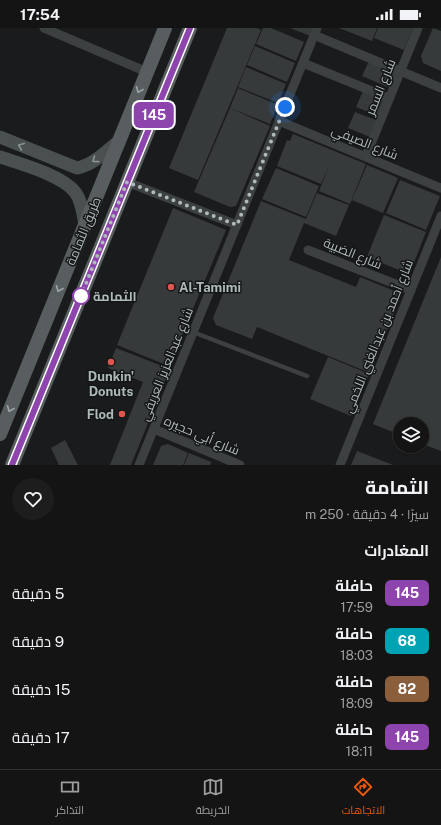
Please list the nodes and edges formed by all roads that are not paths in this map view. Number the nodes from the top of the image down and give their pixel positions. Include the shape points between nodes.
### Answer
1 (44, 28) edge
2 (164, 28) edge
3 (190, 28) edge
4 (418, 28) edge
5 (316, 32) edge
6 (303, 63) junction
7 (400, 71) junction
8 (147, 72) junction
9 (441, 88) edge
10 (390, 98) junction
11 (279, 121) junction
12 (0, 137) edge
13 (118, 142) junction
14 (44, 155) junction
15 (366, 156) junction
16 (0, 157) edge
17 (37, 171) junction
18 (127, 182) junction
19 (441, 188) edge
20 (441, 216) edge
21 (85, 225) junction
22 (237, 225) junction
23 (308, 250) dead end
24 (410, 290) junction
25 (193, 332) junction
26 (307, 376) dead end
27 (154, 429) junction
28 (0, 434) edge
29 (12, 465) edge
30 (139, 465) edge
31 (240, 465) edge
32 (340, 465) edge

1 - 8 street
2 - 8 main road, طريق الثمامة
3 - 18 main road, طريق الثمامة
4 - 7 street, شارع السمر
5 - 6 street, شارع عبدالعزيز العريفي
5 - 7 street
6 - 10 street
6 - 11 street, شارع عبدالعزيز العريفي
7 - 9 street
7 - 10 street, شارع السمر
8 -> 13 main road, طريق الثمامة
10 - 15 street, شارع السمر
11 - 15 street, شارع الصيفي
11 - 22 street, شارع عبدالعزيز العريفي
14 -> 12 street
13 -> 14 street via 84,167 77,168
13 - 21 main road, طريق الثمامة
14 - 17 street
15 - 19 street, شارع الصيفي
16 - 17 street
17 - 21 street via 63,181 76,193
18 - 22 street
18 - 29 main road, طريق الثمامة
20 - 24 street, شارع أحمد بن عبدالغني اللخمي
21 -> 28 main road, طريق الثمامة
22 - 25 street, شارع عبدالعزيز العريفي
23 - 24 street, شارع الضبية
24 - 32 street, شارع أحمد بن عبدالغني اللخمي
25 - 26 lane
25 - 27 street, شارع عبدالعزيز العريفي
27 - 30 street, شارع عبدالعزيز العريفي
27 - 31 street, شارع أبي حجيره

